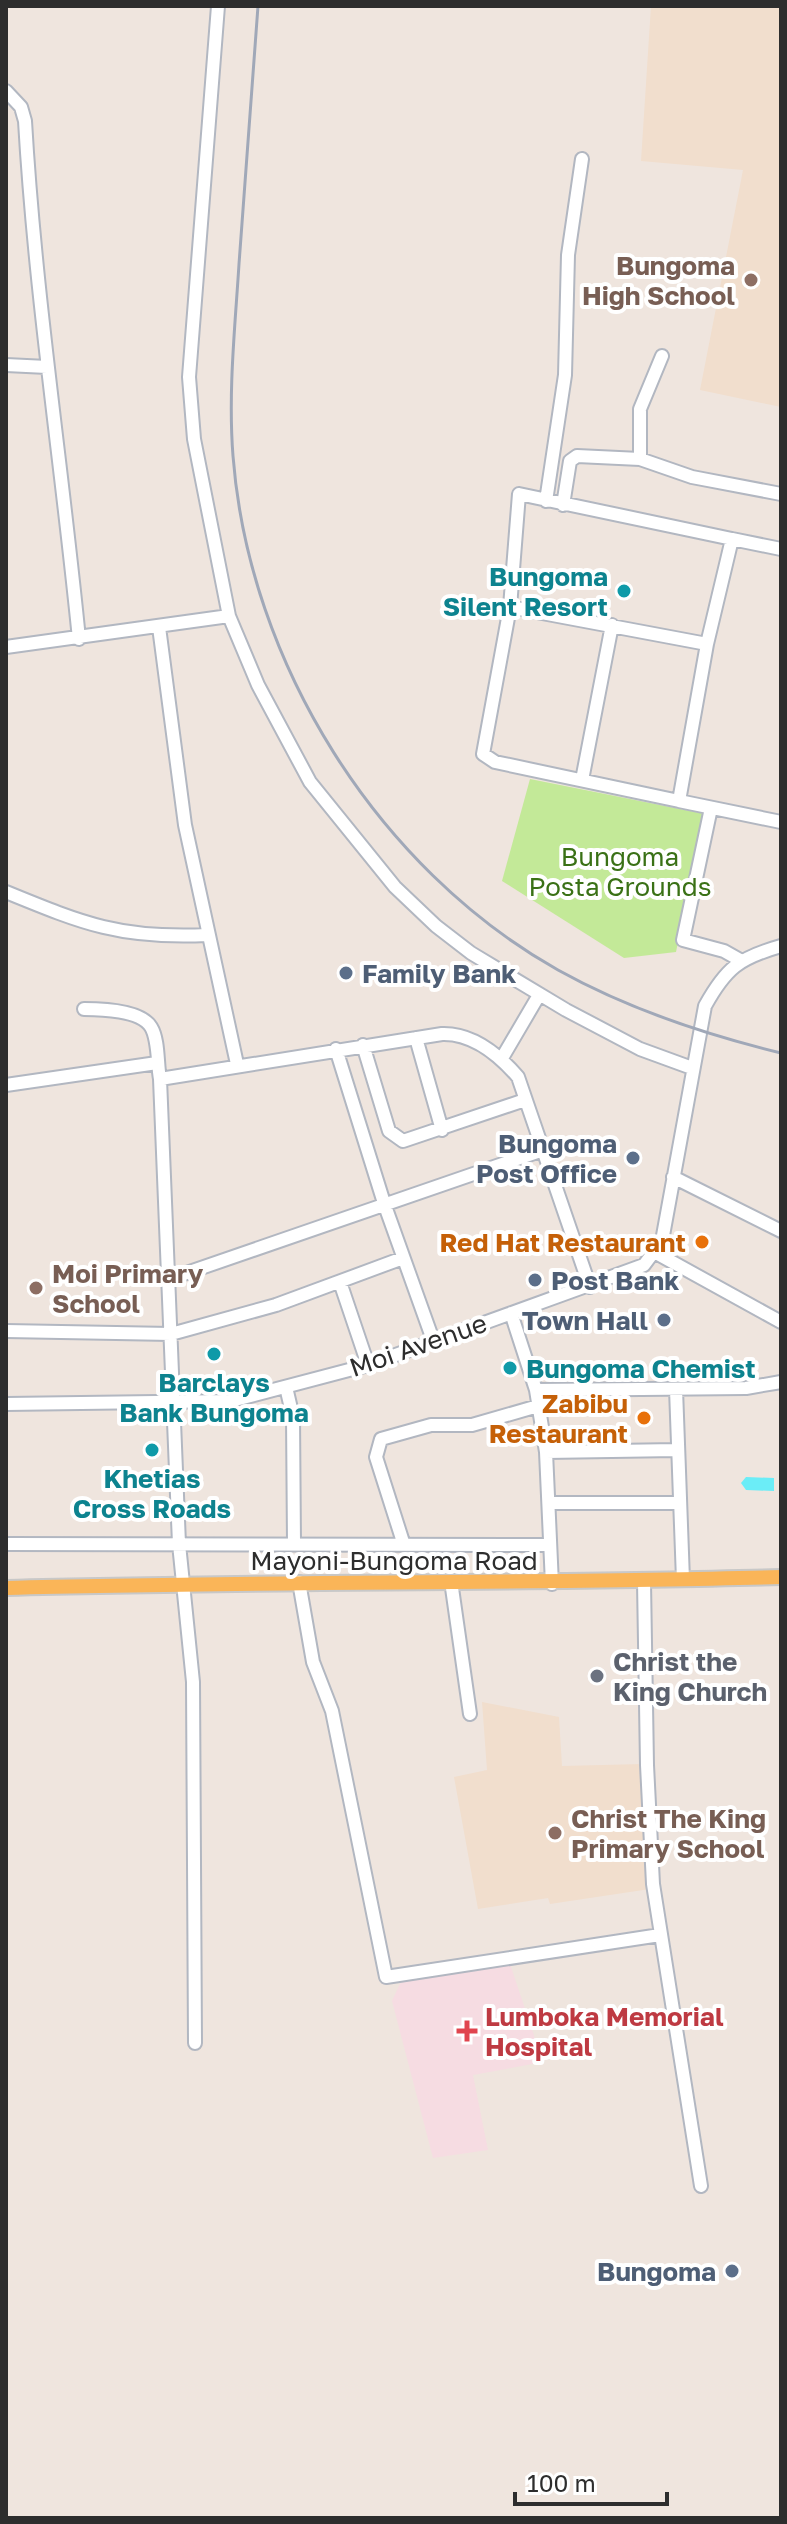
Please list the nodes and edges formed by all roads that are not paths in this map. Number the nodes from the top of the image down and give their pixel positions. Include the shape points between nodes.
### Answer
1 (218, 6) edge
2 (6, 91) edge
3 (582, 159) dead end
4 (662, 356) dead end
5 (6, 365) edge
6 (47, 367) junction
7 (640, 459) junction
8 (781, 494) edge
9 (546, 501) junction
10 (563, 505) junction
11 (732, 539) junction
12 (781, 549) edge
13 (510, 607) junction
14 (229, 616) junction
15 (612, 625) junction
16 (159, 627) junction
17 (79, 639) junction
18 (707, 644) junction
19 (6, 647) edge
20 (582, 780) junction
21 (679, 801) junction
22 (711, 808) junction
23 (781, 822) edge
24 (6, 892) edge
25 (207, 935) junction
26 (781, 946) edge
27 (740, 960) junction
28 (539, 995) junction
29 (84, 1009) dead end
30 (416, 1038) junction
31 (363, 1045) junction
32 (336, 1049) junction
33 (502, 1058) junction
34 (157, 1063) junction
35 (237, 1064) junction
36 (692, 1068) junction
37 (160, 1079) junction
38 (6, 1085) edge
39 (525, 1100) junction
40 (442, 1130) junction
41 (543, 1150) junction
42 (673, 1177) junction
43 (384, 1203) junction
44 (781, 1231) edge
45 (656, 1253) junction
46 (403, 1258) junction
47 (169, 1279) junction
48 (340, 1282) junction
49 (590, 1287) junction
50 (511, 1313) junction
51 (781, 1322) edge
52 (6, 1331) edge
53 (171, 1334) junction
54 (433, 1340) junction
55 (368, 1365) junction
56 (781, 1382) edge
57 (286, 1387) junction
58 (676, 1389) junction
59 (536, 1390) junction
60 (6, 1404) edge
61 (174, 1404) junction
62 (538, 1406) junction
63 (677, 1450) junction
64 (546, 1452) junction
65 (550, 1503) junction
66 (678, 1503) junction
67 (403, 1542) junction
68 (294, 1543) junction
69 (6, 1544) edge
70 (179, 1544) junction
71 (550, 1545) junction
72 (781, 1577) edge
73 (683, 1580) junction
74 (451, 1581) junction
75 (299, 1582) junction
76 (644, 1582) junction
77 (552, 1584) junction
78 (183, 1585) junction
79 (6, 1588) edge
80 (470, 1714) dead end
81 (660, 1935) junction
82 (195, 2043) dead end
83 (701, 2186) dead end

1 - 14 street via 189,377 194,439
2 - 6 street via 21,107 25,121
3 - 9 street via 568,255 565,375
4 - 7 street via 640,409
5 - 6 street
6 - 17 street
7 - 8 street via 692,477
7 - 10 street via 572,457
9 - 10 street
9 - 13 street via 519,494
10 - 11 street
11 - 12 street
11 - 18 street
13 - 15 street
13 - 20 street via 483,754 495,762
14 - 16 street
14 - 28 street via 283,737 354,840 436,926
15 - 18 street
15 - 20 street
16 - 17 street
16 - 25 street via 185,825
17 - 19 street
18 - 21 street
20 - 21 street
21 - 22 street
22 - 23 street
22 - 27 street via 683,940
24 - 25 street via 89,926 159,937
25 - 35 street
26 - 27 street
27 - 36 street via 724,973 705,1006
28 - 33 street
28 - 36 street via 640,1049
29 - 34 street via 115,1009 145,1021 154,1035
30 - 31 street
30 - 33 street via 465,1036
30 - 40 street
31 - 32 street
31 - 40 street via 389,1131 403,1141
32 - 35 street
32 - 43 street
33 - 39 street via 518,1077
34 - 37 street
34 - 38 street
35 - 37 street
36 - 42 street
37 - 47 street
39 - 40 street
39 - 41 street
41 - 43 street
41 - 49 street
42 - 44 street
42 - 45 street
43 - 46 street
43 - 47 street
45 - 49 street, Moi Avenue via 631,1272
45 - 51 street
46 - 48 street
46 - 54 street
47 - 53 street
48 - 53 street
48 - 55 street
49 - 50 street, Moi Avenue
50 - 54 street, Moi Avenue
50 - 59 street
52 - 53 street
53 - 61 street
54 - 55 street, Moi Avenue
55 - 57 street, Moi Avenue
56 - 58 street
57 - 61 street, Moi Avenue via 231,1401
57 - 68 street via 293,1417
58 - 59 street
58 - 63 street
59 - 62 street
60 - 61 street, Moi Avenue
61 - 70 street
62 - 64 street
62 - 67 street via 472,1425 431,1425 381,1439 376,1457
63 - 64 street
63 - 66 street
64 - 65 street
65 - 66 street
65 - 71 street
66 - 73 street
67 - 68 street
67 - 71 street
68 - 70 street
69 - 70 street
70 - 78 street
71 - 77 street
72 - 73 main road, Mayoni-Bungoma Road
73 - 76 main road, Mayoni-Bungoma Road
74 - 75 main road, Mayoni-Bungoma Road
74 - 77 main road, Mayoni-Bungoma Road
74 - 80 street
75 - 78 main road, Mayoni-Bungoma Road
75 - 81 street via 313,1662 332,1711 386,1977
76 - 77 main road, Mayoni-Bungoma Road
76 - 81 street via 647,1765
78 - 79 main road, Mayoni-Bungoma Road
78 - 82 street via 193,1682
81 - 83 street

